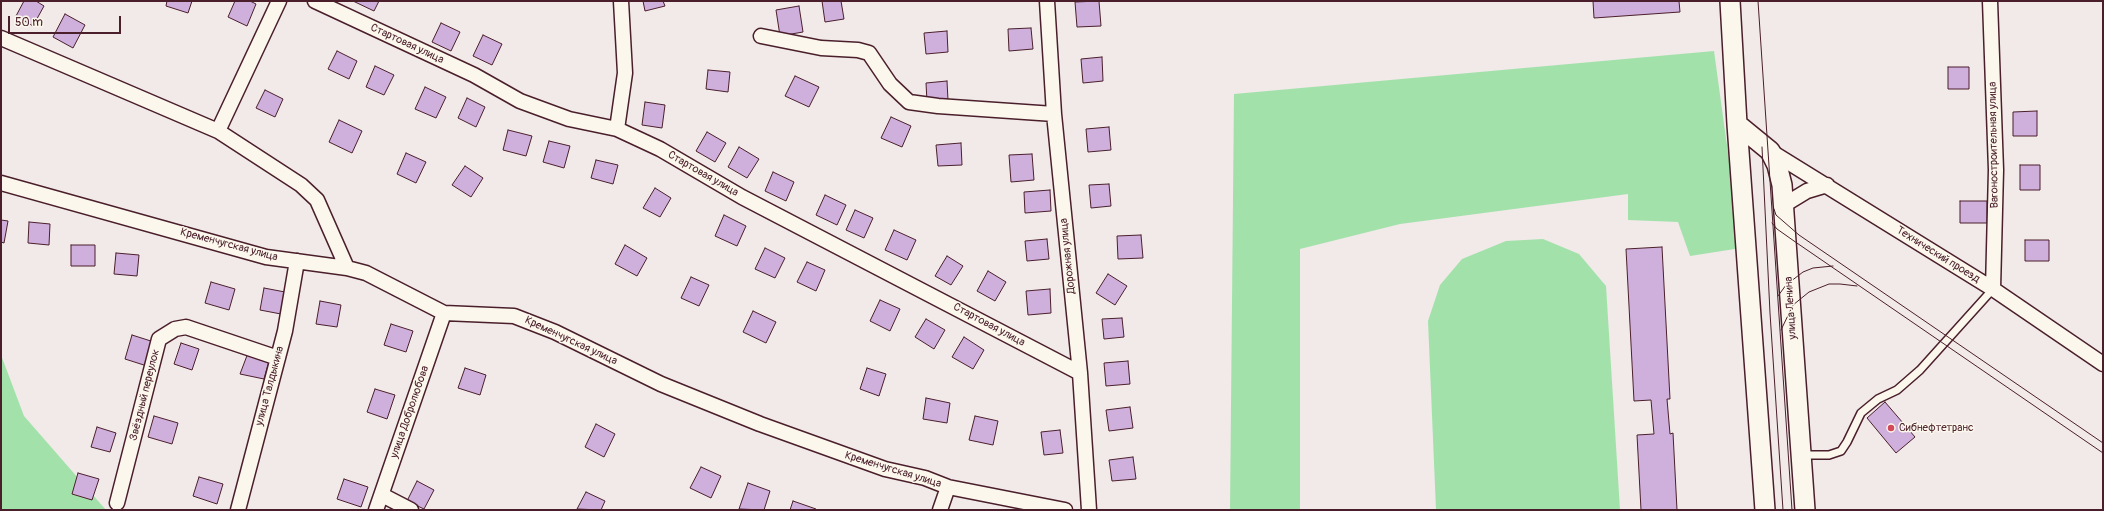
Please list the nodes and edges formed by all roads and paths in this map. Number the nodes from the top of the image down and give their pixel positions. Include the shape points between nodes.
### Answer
1 (279, 1) edge
2 (315, 1) edge
3 (621, 1) edge
4 (1047, 1) edge
5 (1730, 1) edge
6 (1990, 1) edge
7 (761, 36) dead end
8 (1, 38) edge
9 (1054, 114) junction
10 (1737, 124) junction
11 (617, 129) junction
12 (218, 131) junction
13 (1770, 151) junction
14 (1, 183) edge
15 (1827, 185) junction
16 (1784, 205) junction
17 (297, 261) junction
18 (346, 268) junction
19 (1993, 289) junction
20 (444, 313) junction
21 (278, 358) junction
22 (2103, 364) edge
23 (1080, 373) junction
24 (1801, 455) junction
25 (948, 487) junction
26 (382, 495) junction
27 (117, 504) dead end
28 (238, 510) edge
29 (376, 510) edge
30 (411, 510) edge
31 (940, 510) edge
32 (1065, 510) edge
33 (1089, 510) edge
34 (1765, 510) edge
35 (1805, 510) edge

1 - 12 street
2 - 11 street, Стартовая улица via 474,75 520,101 569,119
3 - 11 street via 625,73
4 - 9 street, Дорожная улица
5 - 10 main road
6 - 19 street, Вагоностроительная улица via 1996,170
7 - 9 street via 821,48 868,53 890,84 909,102
8 - 12 street
9 - 23 street, Дорожная улица
10 - 13 main road, улица Ленина
10 - 34 main road
11 - 23 street, Стартовая улица via 660,149 742,197
12 - 18 street via 301,185 317,200
13 - 15 street, Технический проезд
13 - 16 main road, улица Ленина via 1777,165
14 - 17 street, Кременчугская улица via 266,257
15 - 16 street via 1807,191
15 - 19 street, Технический проезд
16 - 24 main road, улица Ленина
17 - 18 street, Кременчугская улица
17 - 21 street, улица Талдыкина
18 - 20 street, Кременчугская улица via 366,273
19 - 22 street, Технический проезд
19 - 24 lane via 1920,370 1898,390 1878,399 1861,413 1841,451 1828,455
20 - 25 street, Кременчугская улица via 514,316 536,323 661,384 760,424 885,469 924,478
20 - 26 street, улица Добролюбова
21 - 27 street, Звёздный переулок via 186,327 175,329 159,340
21 - 28 street, улица Талдыкина
23 - 33 street, Дорожная улица
24 - 35 main road, улица Ленина
25 - 31 street
25 - 32 street, Кременчугская улица
26 - 29 street, улица Добролюбова
26 - 30 street

